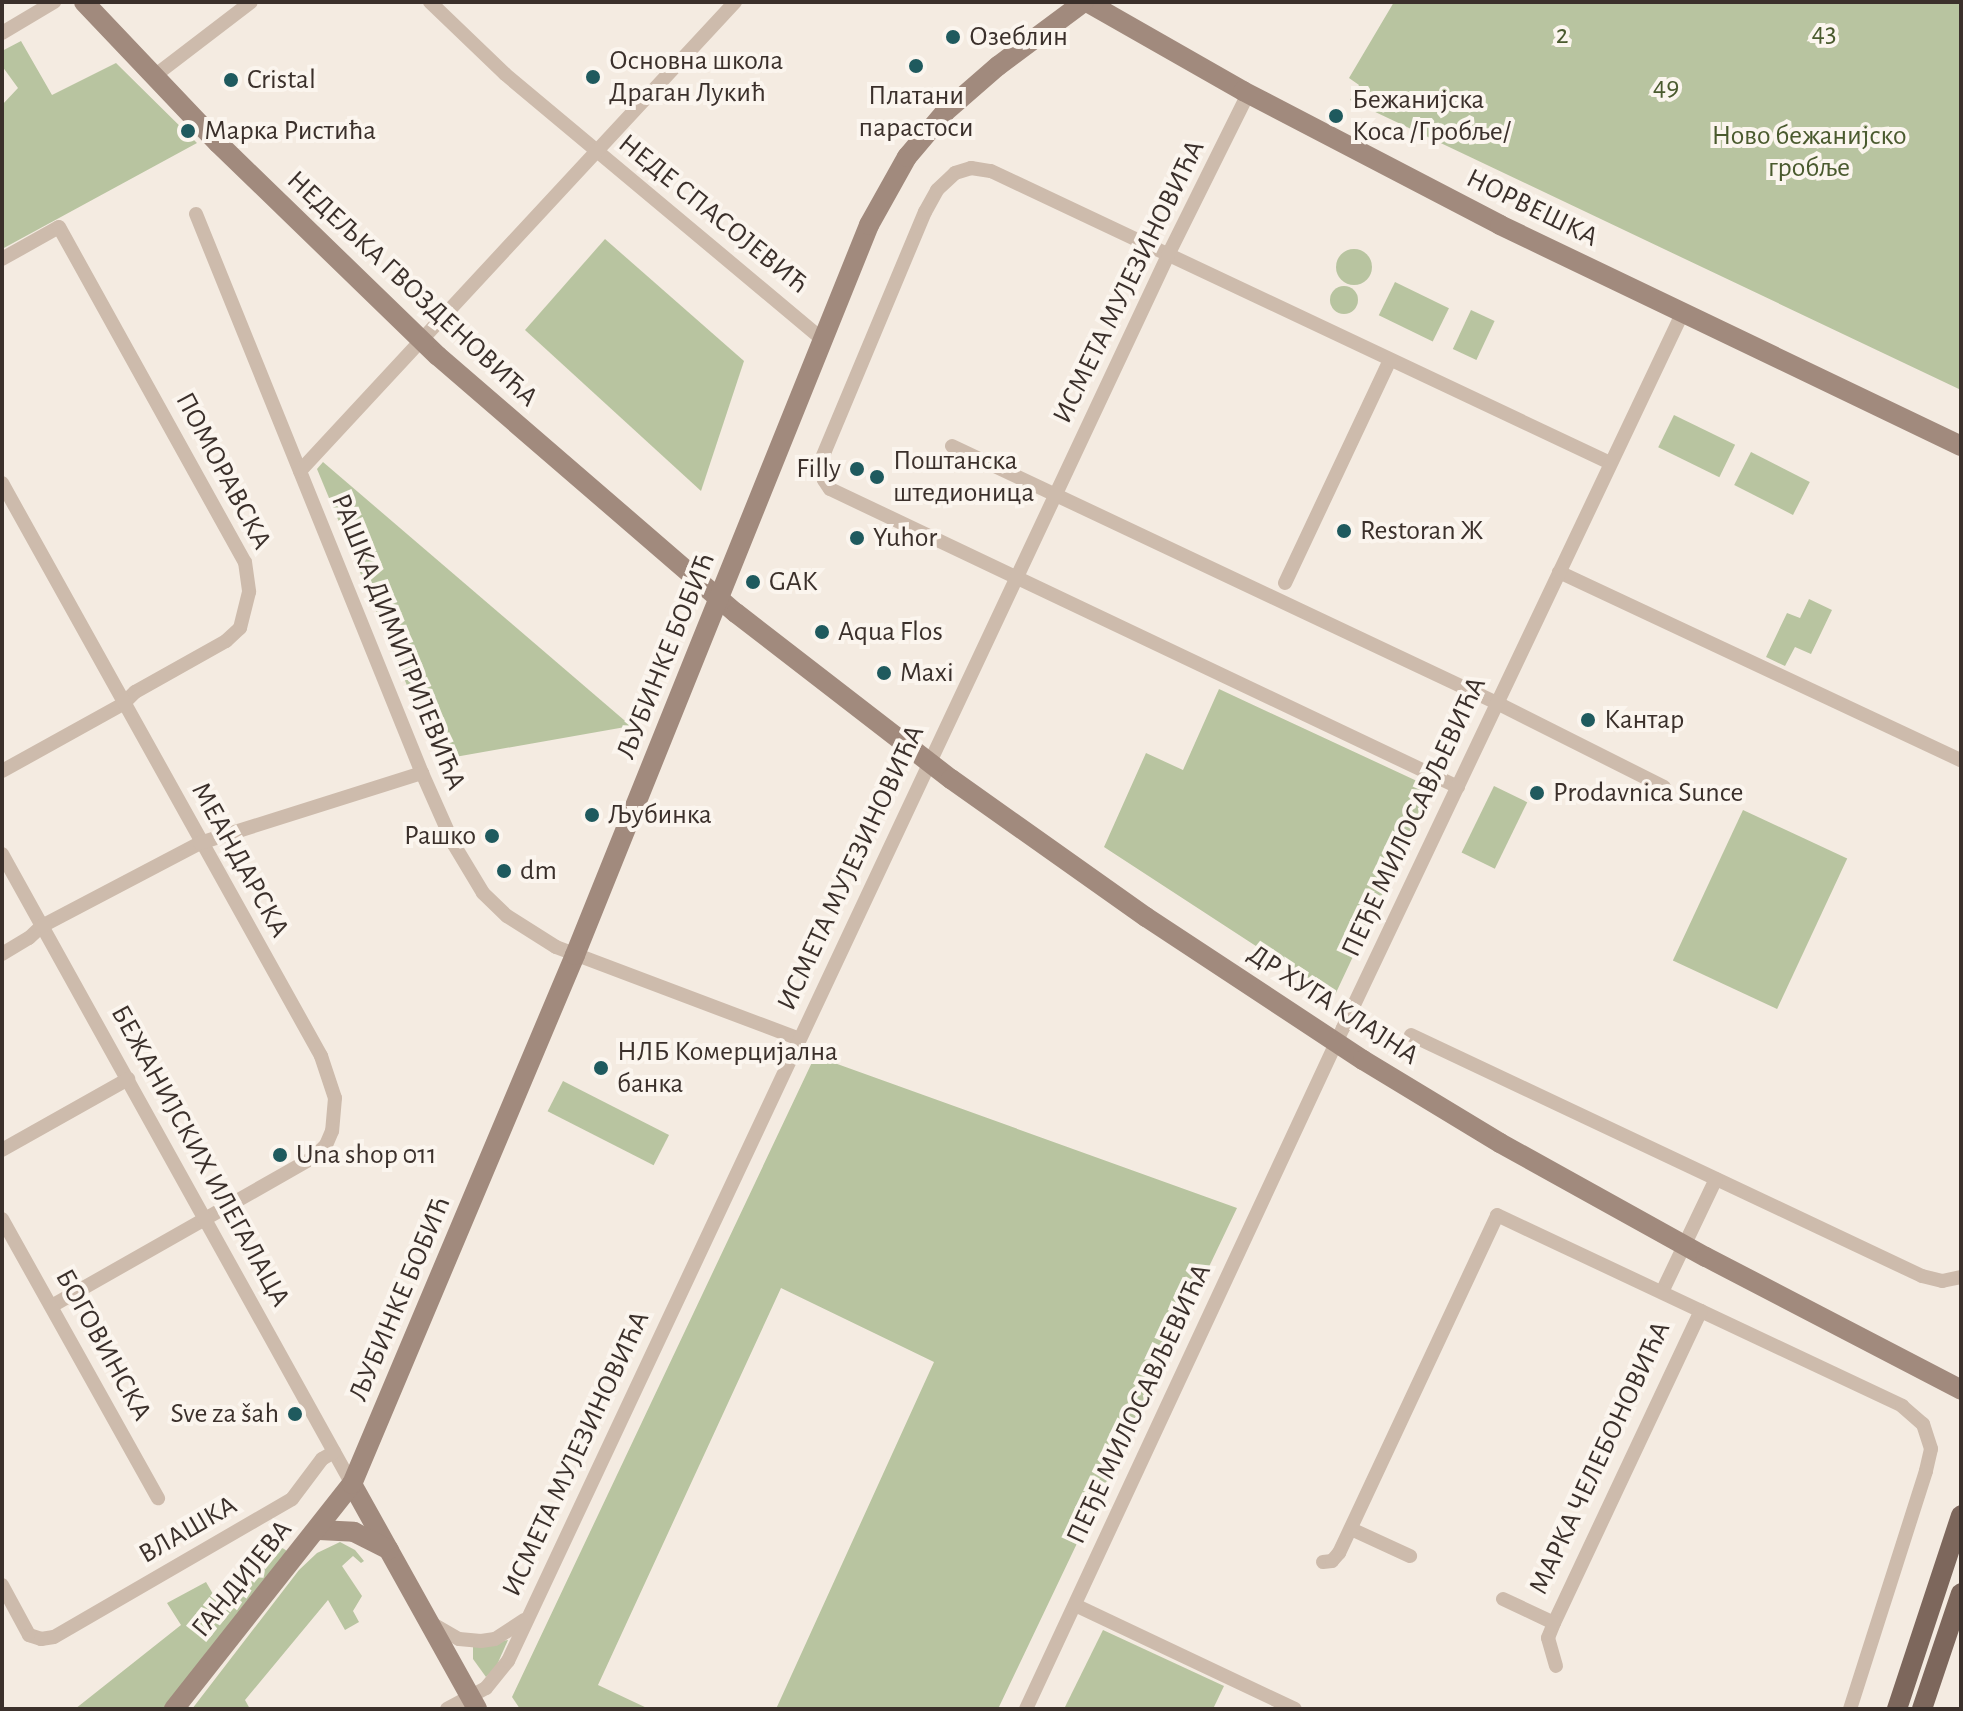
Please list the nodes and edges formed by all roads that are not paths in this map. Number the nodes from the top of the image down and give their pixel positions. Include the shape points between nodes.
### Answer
1 (54, 2) edge
2 (84, 2) edge
3 (251, 2) edge
4 (430, 2) edge
5 (735, 2) edge
6 (1086, 2) edge
7 (2, 33) edge
8 (153, 77) junction
9 (1248, 94) junction
10 (596, 152) junction
11 (196, 214) dead end
12 (1168, 255) junction
13 (2, 259) edge
14 (1682, 314) junction
15 (821, 338) junction
16 (421, 340) junction
17 (1390, 360) junction
18 (952, 446) dead end
19 (1961, 446) edge
20 (1610, 463) junction
21 (300, 471) junction
22 (2, 483) edge
23 (1057, 495) junction
24 (1559, 572) junction
25 (1017, 580) junction
26 (1285, 583) dead end
27 (719, 599) junction
28 (1497, 703) junction
29 (123, 704) junction
30 (1961, 760) edge
31 (930, 763) junction
32 (2, 771) edge
33 (422, 773) junction
34 (1458, 787) junction
35 (1664, 787) dead end
36 (200, 843) junction
37 (2, 854) edge
38 (42, 926) junction
39 (2, 954) edge
40 (575, 955) junction
41 (1411, 1035) dead end
42 (799, 1039) junction
43 (1336, 1043) junction
44 (128, 1079) junction
45 (2, 1150) edge
46 (1716, 1179) junction
47 (205, 1217) junction
48 (2, 1219) edge
49 (1685, 1246) junction
50 (1961, 1277) edge
51 (1662, 1292) junction
52 (52, 1306) junction
53 (1701, 1311) junction
54 (1961, 1390) edge
55 (334, 1452) junction
56 (352, 1484) junction
57 (158, 1498) dead end
58 (1961, 1515) edge
59 (1351, 1529) junction
60 (319, 1530) junction
61 (389, 1550) junction
62 (1410, 1556) dead end
63 (1323, 1562) dead end
64 (2, 1585) edge
65 (1961, 1593) edge
66 (1503, 1599) dead end
67 (1075, 1605) junction
68 (530, 1614) junction
69 (430, 1622) junction
70 (1554, 1623) junction
71 (1556, 1666) dead end
72 (474, 1704) edge
73 (174, 1709) edge
74 (447, 1709) edge
75 (1026, 1709) edge
76 (1295, 1709) edge
77 (1850, 1709) edge
78 (1897, 1709) edge
79 (1922, 1709) edge

1 - 7 street
2 - 8 main road, НЕДЕЉКА ГВОЗДЕНОВИЋА
3 - 8 street
4 - 10 street, НЕДЕ СПАСОЈЕВИЋ
5 - 10 street
6 - 9 main road, НОРВЕШКА
6 - 15 main road, ЉУБИНКЕ БОБИЋ via 969,90 923,136 869,225
8 - 16 main road, НЕДЕЉКА ГВОЗДЕНОВИЋА
9 - 12 street, ИСМЕТА МУЈЕЗИНОВИЋА
9 - 14 main road, НОРВЕШКА
10 - 15 street, НЕДЕ СПАСОЈЕВИЋ
10 - 16 street
11 - 21 street, РАШКА ДИМИТРИЈЕВИЋА
12 - 17 street
12 - 23 street, ИСМЕТА МУЈЕЗИНОВИЋА
12 - 25 street via 980,168 963,169 946,179 925,212 822,458 824,480 846,499
13 - 29 street, ПОМОРАВСКА via 59,227 245,562 247,610 240,628
14 - 19 main road, НОРВЕШКА
14 - 20 street, ПЕЂЕ МИЛОСАВЉЕВИЋА
15 - 27 main road, ЉУБИНКЕ БОБИЋ
16 - 21 street
16 - 27 main road, НЕДЕЉКА ГВОЗДЕНОВИЋА
17 - 20 street
17 - 26 street
18 - 23 street
20 - 24 street, ПЕЂЕ МИЛОСАВЉЕВИЋА
21 - 33 street, РАШКА ДИМИТРИЈЕВИЋА
22 - 29 street, МЕАНДАРСКА
23 - 25 street, ИСМЕТА МУЈЕЗИНОВИЋА
23 - 28 street
24 - 28 street, ПЕЂЕ МИЛОСАВЉЕВИЋА
24 - 30 street
25 - 31 street, ИСМЕТА МУЈЕЗИНОВИЋА
25 - 34 street
27 - 31 main road, ДР ХУГА КЛАЈНА
27 - 40 main road, ЉУБИНКЕ БОБИЋ
28 - 34 street, ПЕЂЕ МИЛОСАВЉЕВИЋА
28 - 35 street
29 - 32 street, ПОМОРАВСКА
29 - 36 street, МЕАНДАРСКА
31 - 42 street, ИСМЕТА МУЈЕЗИНОВИЋА
31 - 43 main road, ДР ХУГА КЛАЈНА via 1146,917
33 - 36 street
33 - 40 street, РАШКА ДИМИТРИЈЕВИЋА via 453,843 483,893 534,935
34 - 43 street, ПЕЂЕ МИЛОСАВЉЕВИЋА
36 - 38 street
36 - 47 street, МЕАНДАРСКА via 321,1056 335,1098 326,1145 314,1157
37 - 38 street, БЕЖАНИЈСКИХ ИЛЕГАЛАЦА
38 - 39 street
38 - 44 street, БЕЖАНИЈСКИХ ИЛЕГАЛАЦА
40 - 42 street, РАШКА ДИМИТРИЈЕВИЋА
40 - 56 main road, ЉУБИНКЕ БОБИЋ
41 - 46 street
42 - 68 street, ИСМЕТА МУЈЕЗИНОВИЋА
43 - 49 main road, ДР ХУГА КЛАЈНА
43 - 67 street, ПЕЂЕ МИЛОСАВЉЕВИЋА
44 - 45 street
44 - 47 street, БЕЖАНИЈСКИХ ИЛЕГАЛАЦА
46 - 49 street
46 - 50 street via 1922,1276 1942,1281
47 - 52 street, МЕАНДАРСКА
47 - 55 street, БЕЖАНИЈСКИХ ИЛЕГАЛАЦА
48 - 52 street, БОГОВИНСКА
49 - 51 street
49 - 54 main road, ДР ХУГА КЛАЈНА
51 - 53 street
51 - 59 street via 1497,1215
52 - 57 street, БОГОВИНСКА
53 - 70 street, МАРКА ЧЕЛЕБОНОВИЋА
53 - 77 street via 1902,1406 1923,1424 1931,1449 1926,1471
55 - 56 street, БЕЖАНИЈСКИХ ИЛЕГАЛАЦА
55 - 64 street, ВЛАШКА via 322,1459 292,1499 54,1637 29,1635
56 - 60 main road, ГАНДИЈЕВА
56 - 61 main road
58 - 78 main road
59 - 62 street
59 - 63 street via 1339,1553
60 - 61 main road via 354,1532
60 - 73 main road, ГАНДИЈЕВА
61 - 69 main road
65 - 79 main road
66 - 70 street, МАРКА ЧЕЛЕБОНОВИЋА
67 - 75 street, ПЕЂЕ МИЛОСАВЉЕВИЋА
67 - 76 street
68 - 69 street via 503,1634 481,1641 459,1639
68 - 72 street, ИСМЕТА МУЈЕЗИНОВИЋА via 497,1676
69 - 72 main road
70 - 71 street via 1548,1638
72 - 74 street, ИСМЕТА МУЈЕЗИНОВИЋА

